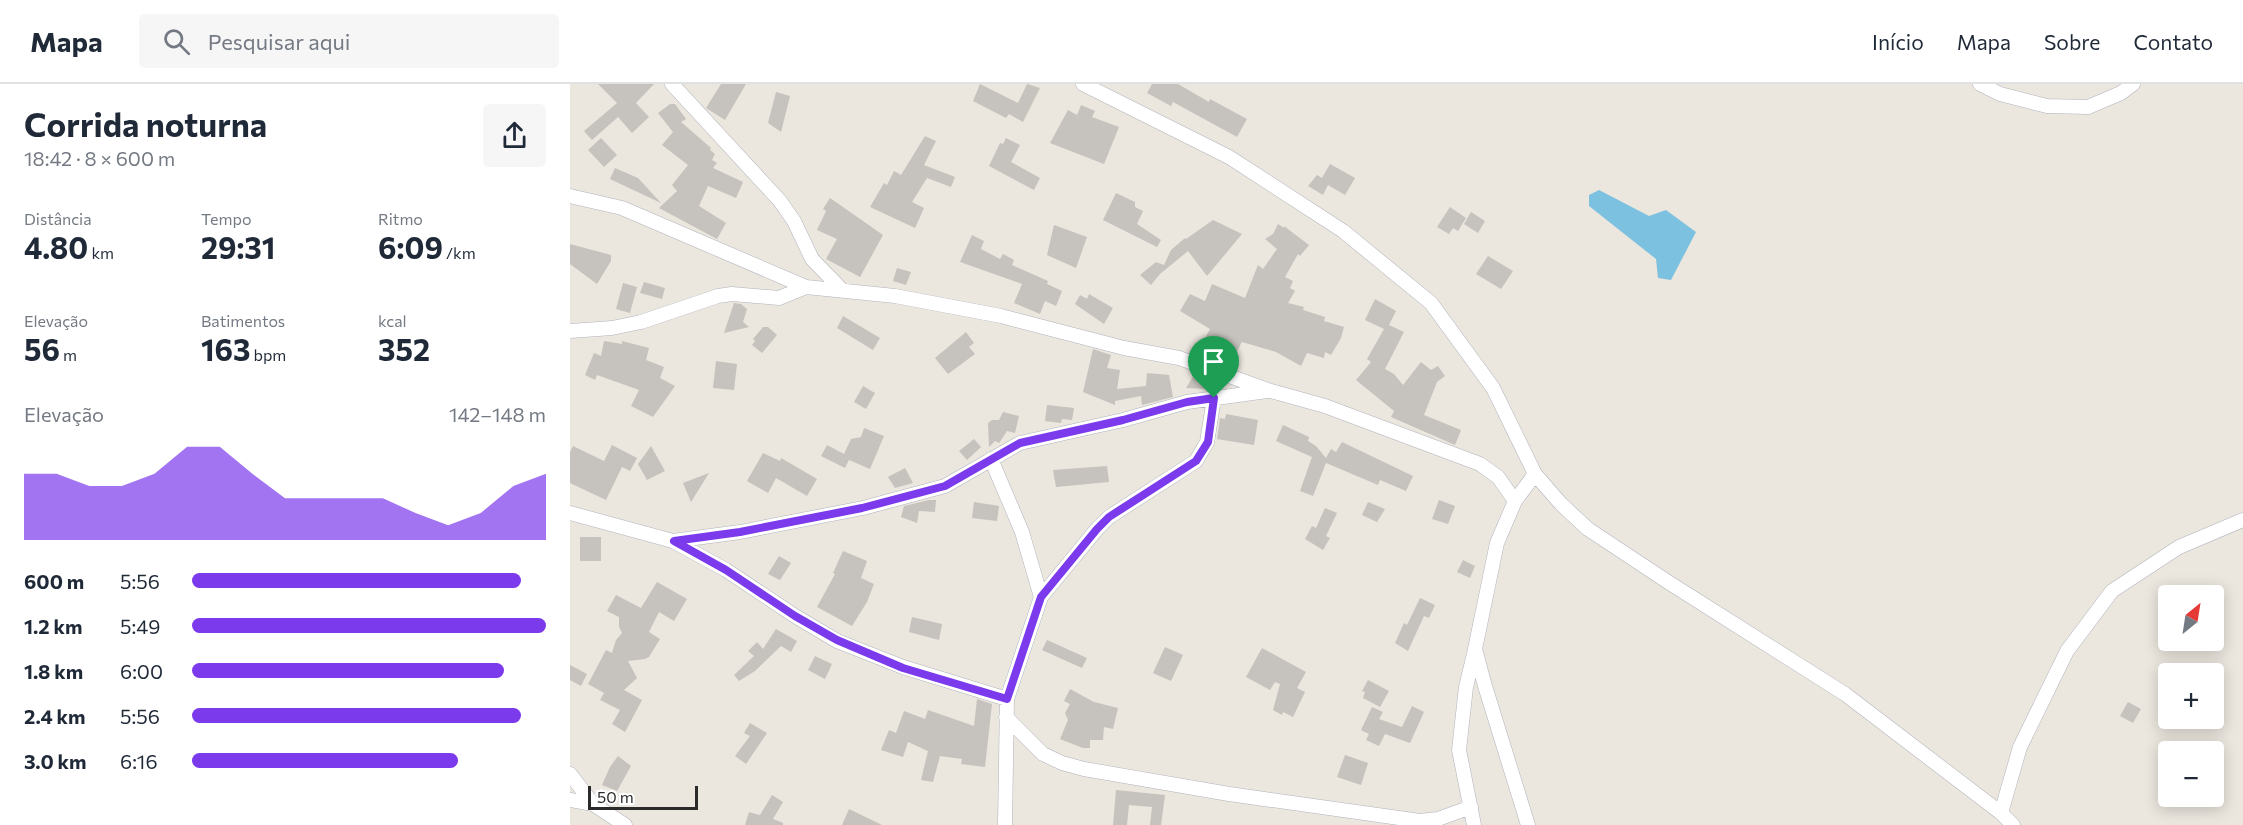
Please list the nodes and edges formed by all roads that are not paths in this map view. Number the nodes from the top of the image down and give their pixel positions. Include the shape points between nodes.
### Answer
1 (672, 84) edge
2 (1083, 84) edge
3 (1980, 84) edge
4 (2133, 84) edge
5 (570, 196) edge
6 (806, 287) junction
7 (842, 290) junction
8 (570, 331) edge
9 (1271, 391) junction
10 (1214, 398) junction
11 (991, 459) junction
12 (1534, 474) junction
13 (1515, 501) junction
14 (570, 513) edge
15 (2243, 519) edge
16 (674, 541) junction
17 (1041, 597) junction
18 (1475, 649) junction
19 (1007, 699) junction
20 (1006, 717) junction
21 (570, 774) edge
22 (570, 800) edge
23 (593, 804) junction
24 (1471, 807) junction
25 (2001, 813) junction
26 (625, 825) edge
27 (1005, 825) edge
28 (1474, 825) edge
29 (1528, 825) edge
30 (2013, 825) edge

1 - 7 street via 780,201 812,259
2 - 12 street via 1229,157 1343,231 1431,303 1493,388
3 - 4 street via 2000,94 2047,106 2088,107
5 - 6 street via 622,208
6 - 7 street
6 - 8 street via 779,298 718,296 640,322
7 - 9 street via 1001,316 1179,358
9 - 10 street
9 - 13 street via 1325,406 1480,464 1498,477
10 - 11 street via 1020,443
10 - 17 street via 1208,442 1196,461 1109,517
11 - 16 street via 945,486 862,508
11 - 17 street via 1022,532
12 - 13 street
12 - 25 street via 1588,529 1845,694
13 - 18 street via 1497,543
14 - 16 street
15 - 25 street via 2179,547 2112,591 2067,651 2020,747
16 - 19 street via 837,640 903,668
17 - 19 street
18 - 24 street via 1459,750
18 - 29 street
19 - 20 street
20 - 24 street via 1043,754 1084,769 1420,821
20 - 27 street
21 - 23 street
22 - 23 street
23 - 26 street
24 - 28 street
25 - 30 street

